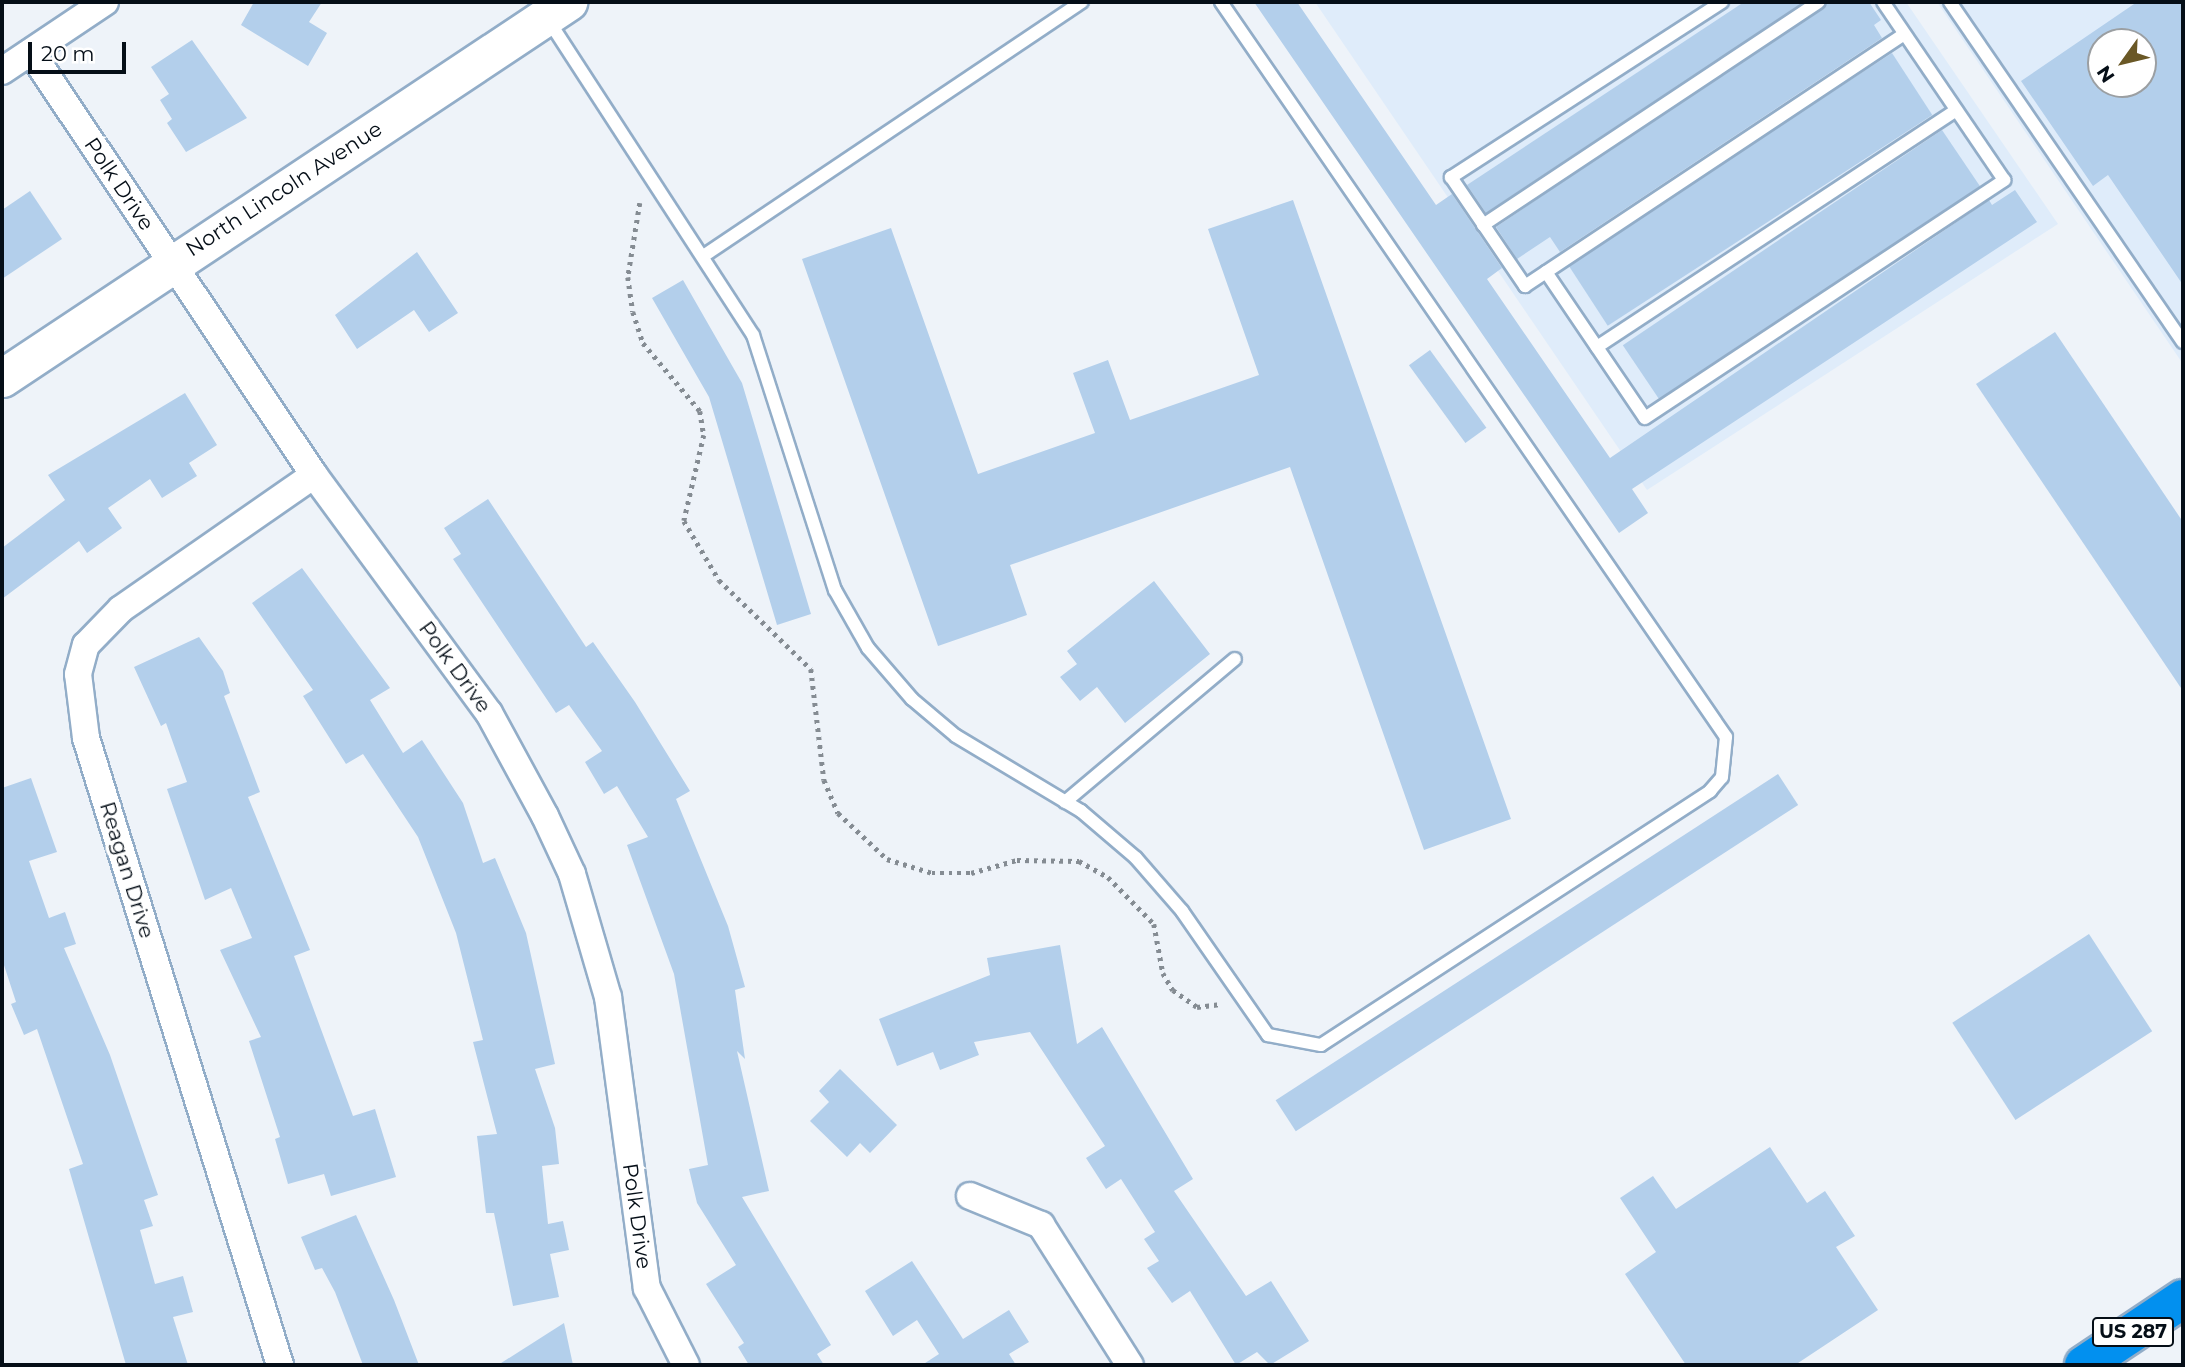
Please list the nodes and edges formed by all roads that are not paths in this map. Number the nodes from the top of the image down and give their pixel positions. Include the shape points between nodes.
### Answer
1 (105, 2) edge
2 (1082, 2) edge
3 (1221, 2) edge
4 (1721, 2) edge
5 (1819, 2) edge
6 (1882, 2) edge
7 (1950, 2) edge
8 (557, 9) edge
9 (1904, 34) junction
10 (31, 52) junction
11 (2, 71) edge
12 (1956, 110) junction
13 (1483, 225) junction
14 (705, 255) junction
15 (172, 263) junction
16 (1546, 272) junction
17 (2183, 342) edge
18 (1597, 347) junction
19 (2, 379) edge
20 (314, 475) junction
21 (1235, 659) dead end
22 (1065, 802) junction
23 (970, 1196) dead end
24 (2183, 1299) edge
25 (280, 1365) edge
26 (686, 1365) edge
27 (1130, 1365) edge
28 (2084, 1365) edge

1 - 10 street
2 - 14 lane
3 - 22 lane via 1716,717 1726,737 1727,759 1710,791 1321,1045 1268,1035 1182,911 1136,858
4 - 13 lane via 1451,177
5 - 13 lane
6 - 9 lane
7 - 17 lane
8 - 14 lane
8 - 15 street, North Lincoln Avenue
9 - 12 lane
9 - 16 lane
10 - 11 street
10 - 15 street, Polk Drive
12 - 18 lane
12 - 18 lane via 2004,180 1644,418
13 - 16 lane via 1525,286
14 - 22 lane via 753,335 835,590 868,648 912,699 956,736
15 - 19 street, North Lincoln Avenue
15 - 20 street, Polk Drive
16 - 18 lane
20 - 25 street, Reagan Drive via 121,609 86,645 78,674 86,738
20 - 26 street, Polk Drive via 489,713 572,874 608,997 647,1288
21 - 22 lane
23 - 27 street via 1041,1225
24 - 28 highway, US 287

